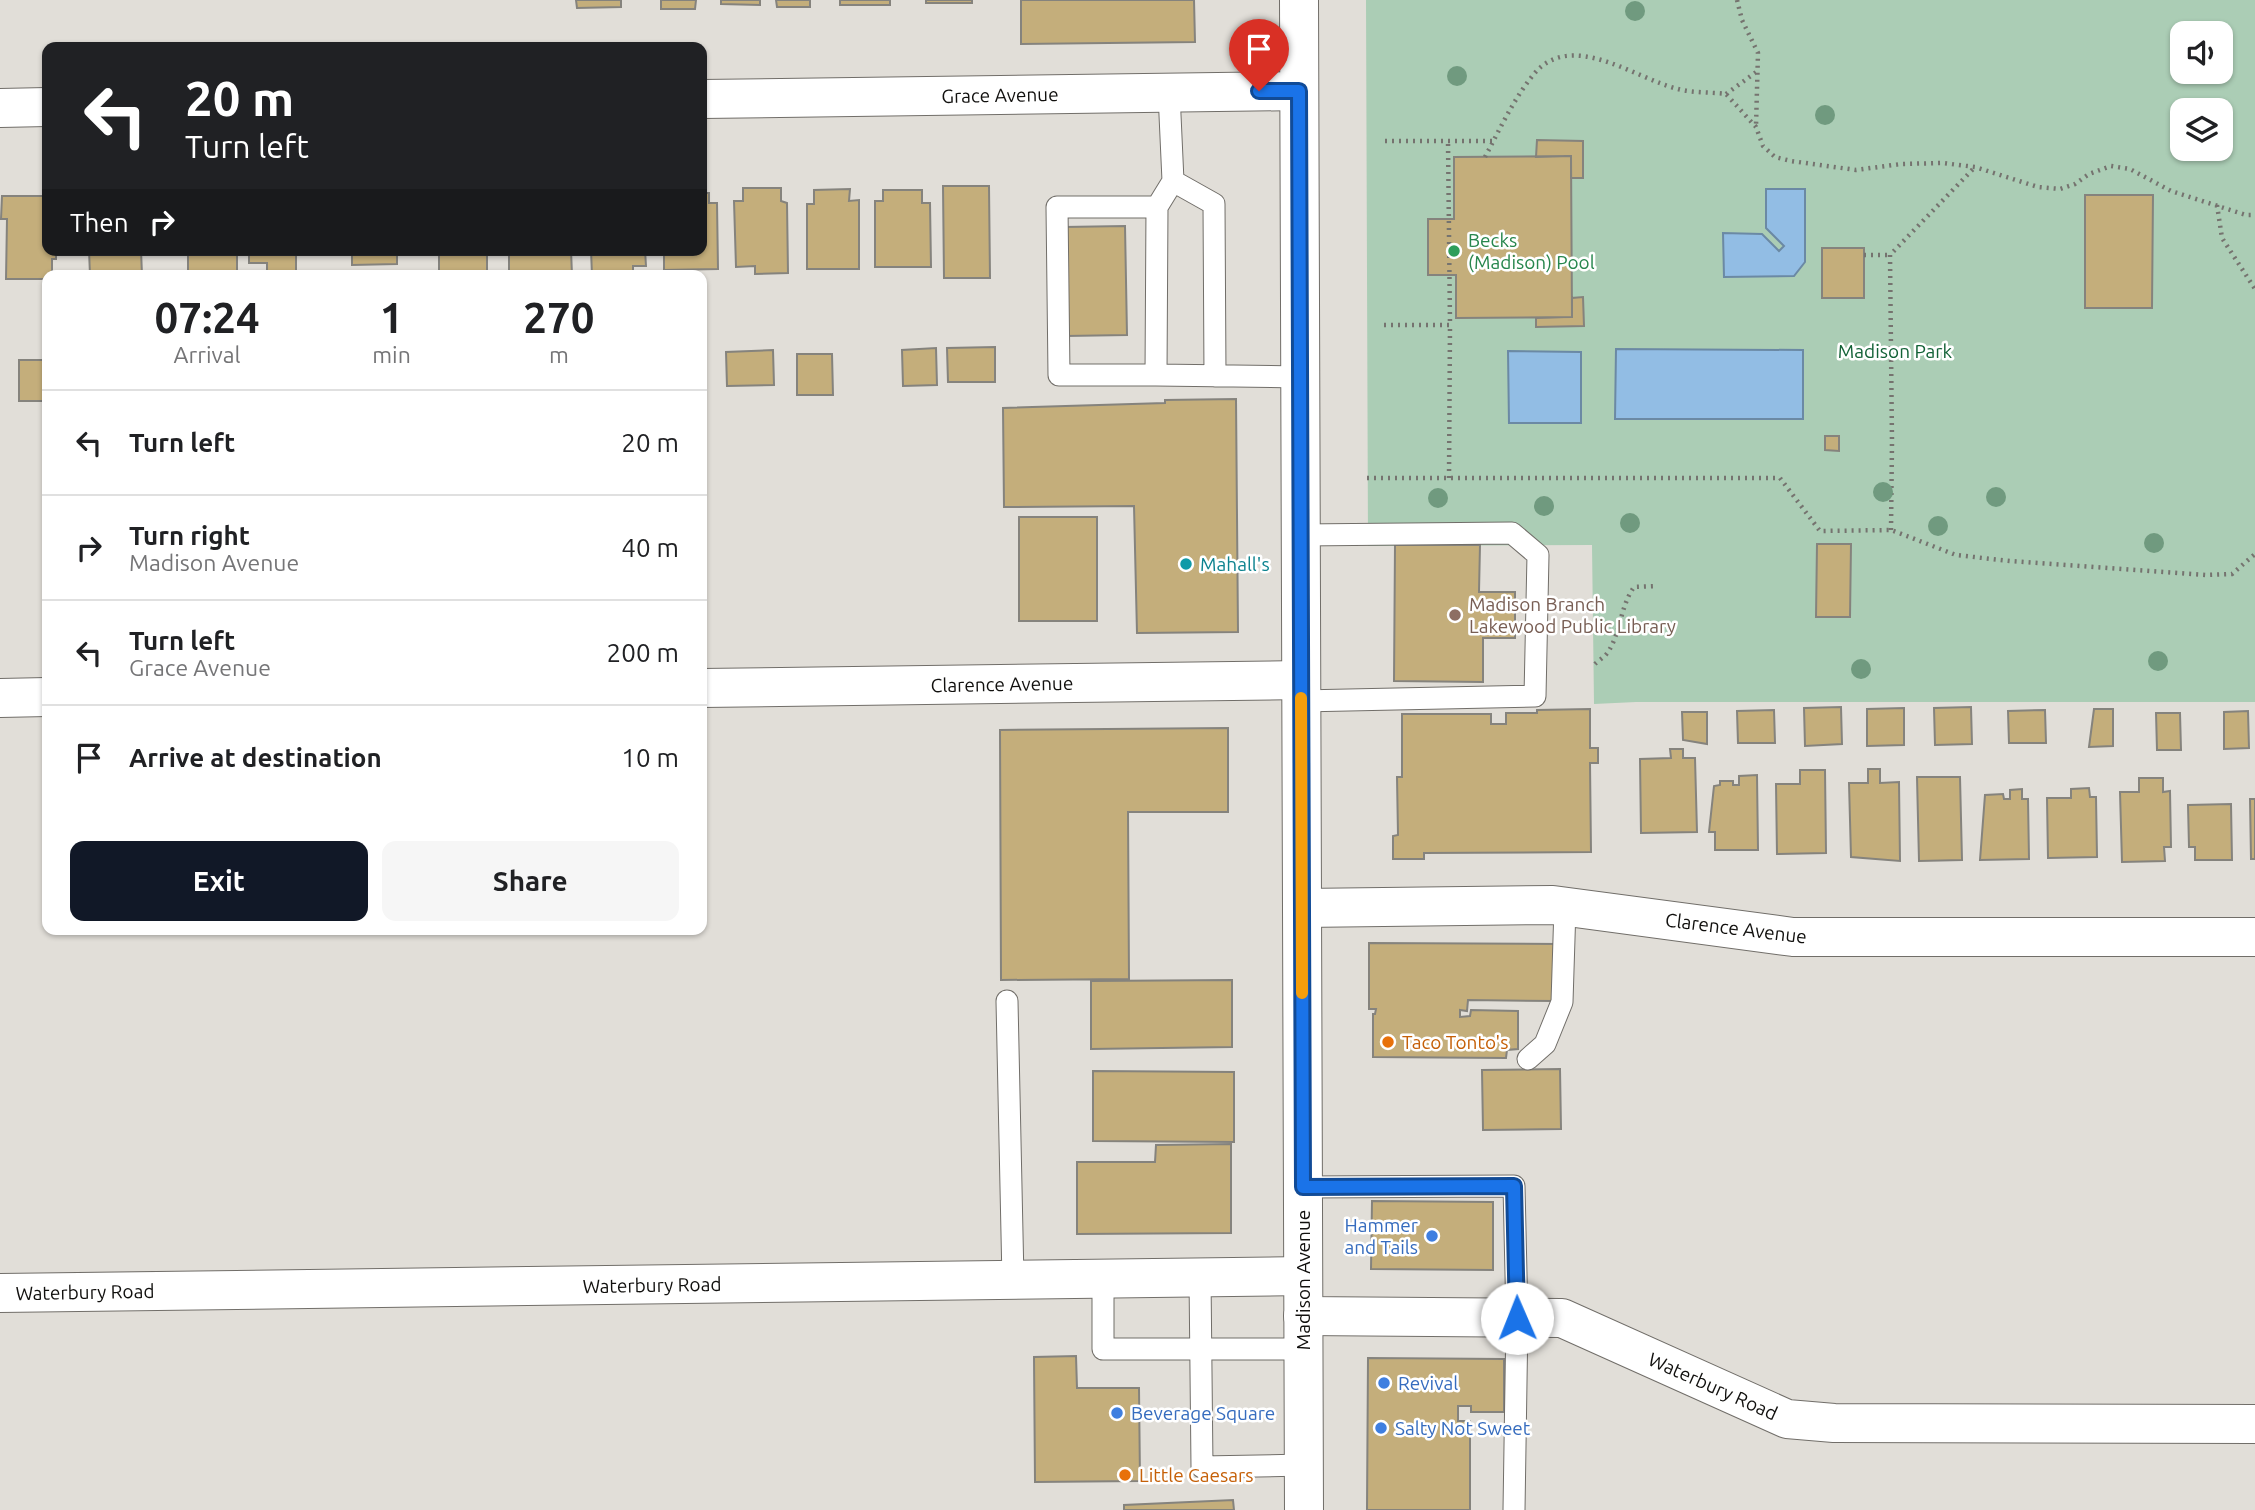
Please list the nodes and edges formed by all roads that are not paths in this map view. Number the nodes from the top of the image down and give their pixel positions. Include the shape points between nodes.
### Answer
1 (1299, 0) edge
2 (1299, 91) junction
3 (1169, 93) junction
4 (707, 99) edge
5 (42, 107) edge
6 (0, 108) edge
7 (1173, 181) junction
8 (1157, 207) junction
9 (1156, 375) junction
10 (1215, 376) junction
11 (1300, 377) junction
12 (1301, 536) junction
13 (707, 688) edge
14 (1301, 691) junction
15 (42, 697) edge
16 (0, 698) edge
17 (1565, 906) junction
18 (1302, 908) junction
19 (2255, 937) edge
20 (1007, 1000) dead end
21 (1528, 1059) dead end
22 (1303, 1187) junction
23 (1303, 1276) junction
24 (1200, 1277) junction
25 (1103, 1278) junction
26 (1013, 1280) junction
27 (0, 1293) edge
28 (1517, 1318) junction
29 (1303, 1333) junction
30 (1201, 1349) junction
31 (2255, 1424) edge
32 (1304, 1465) junction
33 (1304, 1510) edge
34 (1514, 1510) edge

1 - 2 street, Madison Avenue
2 - 3 street, Grace Avenue
2 - 11 street, Madison Avenue
3 - 4 street, Grace Avenue
3 - 7 lane
5 - 6 street
7 - 8 lane
7 - 10 lane via 1214,204
8 - 9 lane
8 - 9 lane via 1057,207 1059,375
9 - 10 lane
10 - 11 lane
11 - 12 street, Madison Avenue
12 - 14 street, Madison Avenue
12 - 14 lane via 1512,533 1538,555 1535,696
13 - 14 street, Clarence Avenue
14 - 18 street, Madison Avenue
15 - 16 street
17 - 18 street, Clarence Avenue
17 - 19 street, Clarence Avenue via 1793,937
17 - 21 lane via 1562,1002 1545,1044
18 - 22 street, Madison Avenue
20 - 26 lane
22 - 23 street, Madison Avenue
22 - 28 lane via 1514,1186
23 - 24 street, Waterbury Road
23 - 29 street, Madison Avenue
24 - 25 street, Waterbury Road
24 - 30 lane
25 - 26 street, Waterbury Road
25 - 30 lane via 1103,1349
26 - 27 street, Waterbury Road
28 - 29 street, Waterbury Road
28 - 31 street, Waterbury Road via 1562,1318 1787,1419
28 - 34 lane
29 - 30 lane
29 - 32 street, Madison Avenue
30 - 32 lane via 1202,1467
32 - 33 street, Madison Avenue

